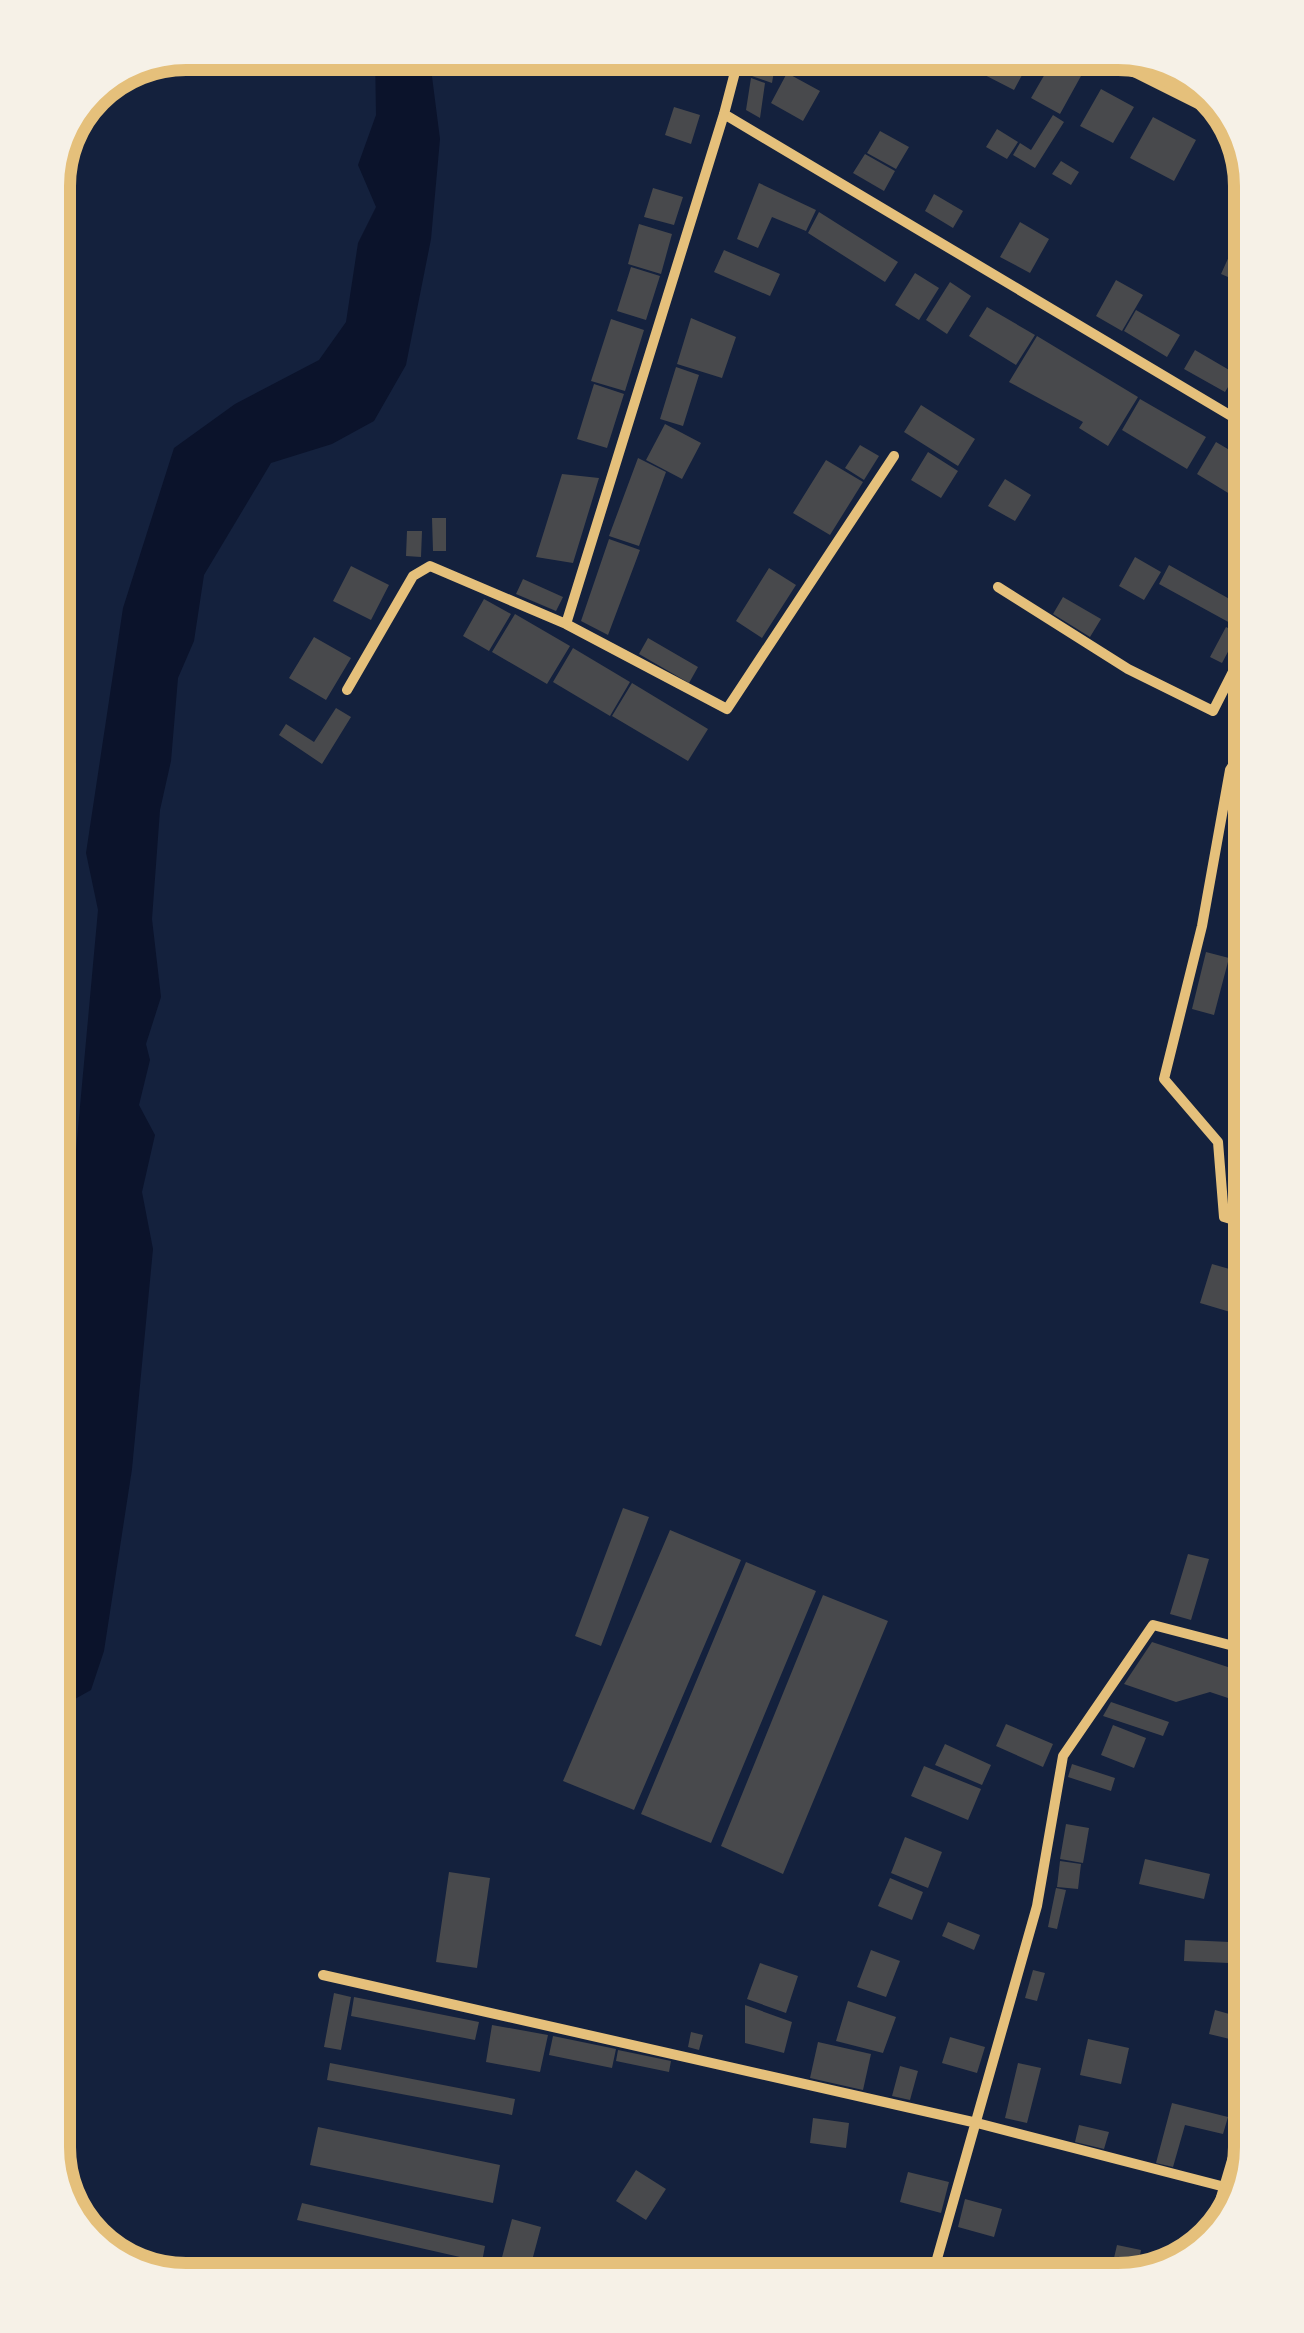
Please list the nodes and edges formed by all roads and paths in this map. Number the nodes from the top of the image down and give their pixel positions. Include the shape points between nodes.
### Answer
1 (736, 70) edge
2 (1132, 71) edge
3 (1200, 105) edge
4 (724, 114) junction
5 (1234, 418) edge
6 (894, 456) dead end
7 (998, 588) dead end
8 (566, 624) junction
9 (1234, 670) edge
10 (347, 690) dead end
11 (1234, 764) edge
12 (1234, 1220) edge
13 (1234, 1646) edge
14 (323, 1975) dead end
15 (977, 2123) junction
16 (1233, 2161) edge
17 (1225, 2187) junction
18 (1222, 2198) edge
19 (936, 2263) edge

1 - 4 street
2 - 3 street
4 - 5 street
4 - 8 street
6 - 8 street via 727,710
7 - 9 street via 1128,669 1213,711
8 - 10 street via 430,566 413,576
11 - 12 street via 1164,1079 1218,1142 1224,1217
13 - 15 street via 1153,1624 1062,1756 1036,1906
14 - 15 street
15 - 17 street
15 - 19 street
16 - 17 street
17 - 18 street

